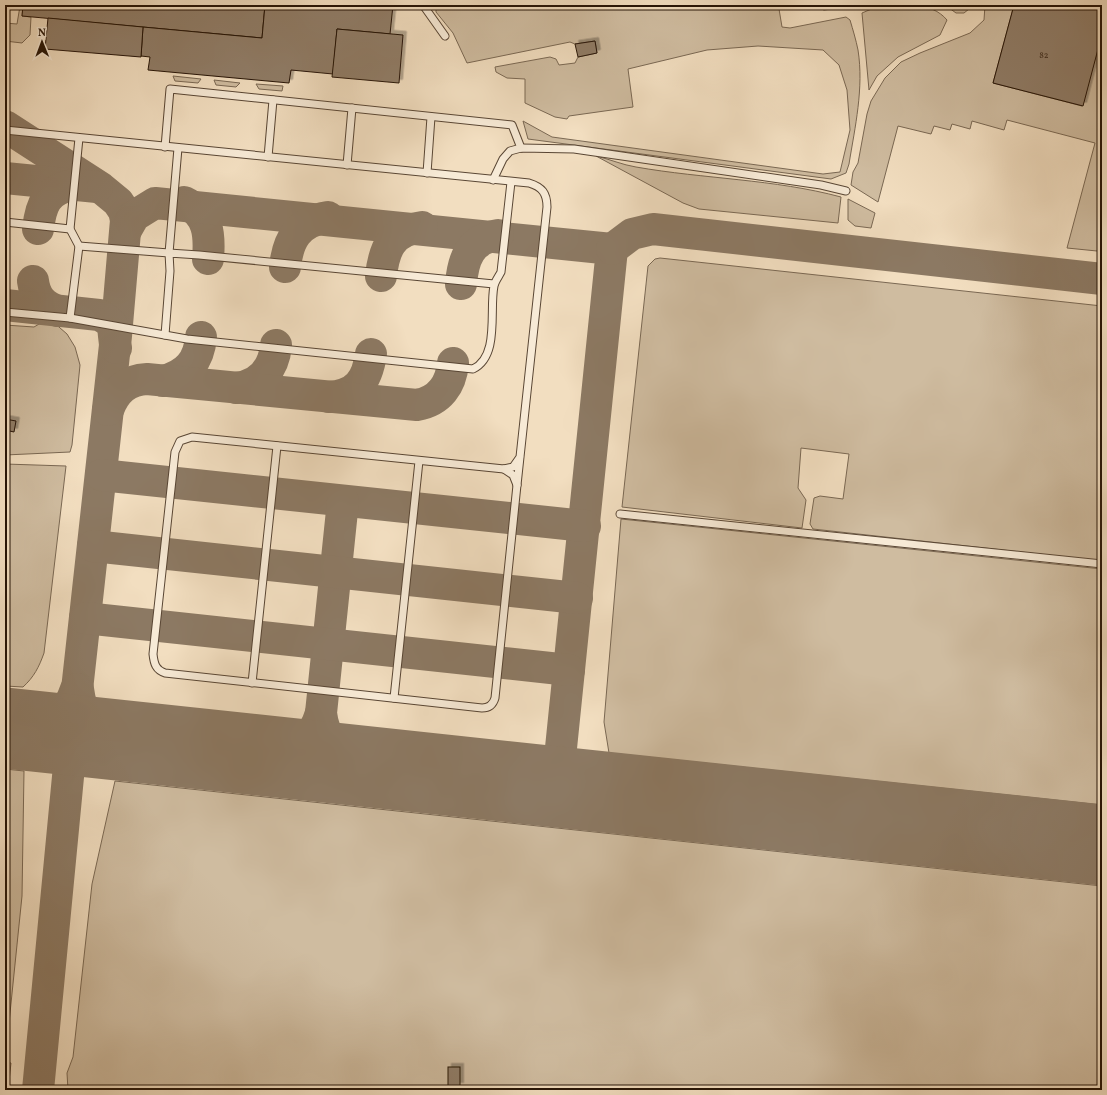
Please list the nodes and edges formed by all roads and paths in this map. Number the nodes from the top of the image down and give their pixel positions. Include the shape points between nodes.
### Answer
1 (423, 5) edge
2 (445, 36) dead end
3 (273, 100) junction
4 (352, 108) junction
5 (431, 117) junction
6 (5, 130) edge
7 (79, 138) junction
8 (165, 147) junction
9 (178, 148) junction
10 (521, 148) junction
11 (268, 157) junction
12 (347, 165) junction
13 (426, 173) junction
14 (493, 180) junction
15 (511, 182) junction
16 (846, 191) dead end
17 (5, 222) edge
18 (70, 229) junction
19 (79, 246) junction
20 (169, 253) junction
21 (494, 284) junction
22 (5, 312) edge
23 (70, 318) junction
24 (165, 334) junction
25 (277, 446) junction
26 (520, 457) junction
27 (419, 461) junction
28 (504, 470) junction
29 (517, 485) junction
30 (620, 514) dead end
31 (1102, 564) edge
32 (252, 683) junction
33 (394, 698) junction

1 - 2 lane
3 - 4 lane
3 - 8 lane via 170,89
3 - 11 lane
4 - 5 lane
4 - 12 lane
5 - 10 lane via 512,125
5 - 13 lane
6 - 7 lane
7 - 8 lane
7 - 18 lane
8 - 9 lane
9 - 11 lane
9 - 20 lane
10 - 14 lane via 503,158
10 - 16 lane via 574,149 821,185
11 - 12 lane
12 - 13 lane
13 - 14 lane
14 - 15 lane
15 - 21 lane via 501,272
15 - 26 lane via 537,185 547,197
17 - 18 lane
18 - 19 lane
19 - 20 lane
19 - 23 lane
20 - 21 lane
20 - 24 lane
21 - 24 lane via 488,355 480,366 473,369 187,339
22 - 23 lane
23 - 24 lane
25 - 27 lane
25 - 32 lane
25 - 32 lane via 192,436 180,441 175,452 155,639 153,661 159,671
26 - 28 lane via 513,467
26 - 29 lane
27 - 28 lane
27 - 33 lane
28 - 29 lane via 513,475
29 - 33 lane via 494,702 491,706 482,708
30 - 31 lane
32 - 33 lane

